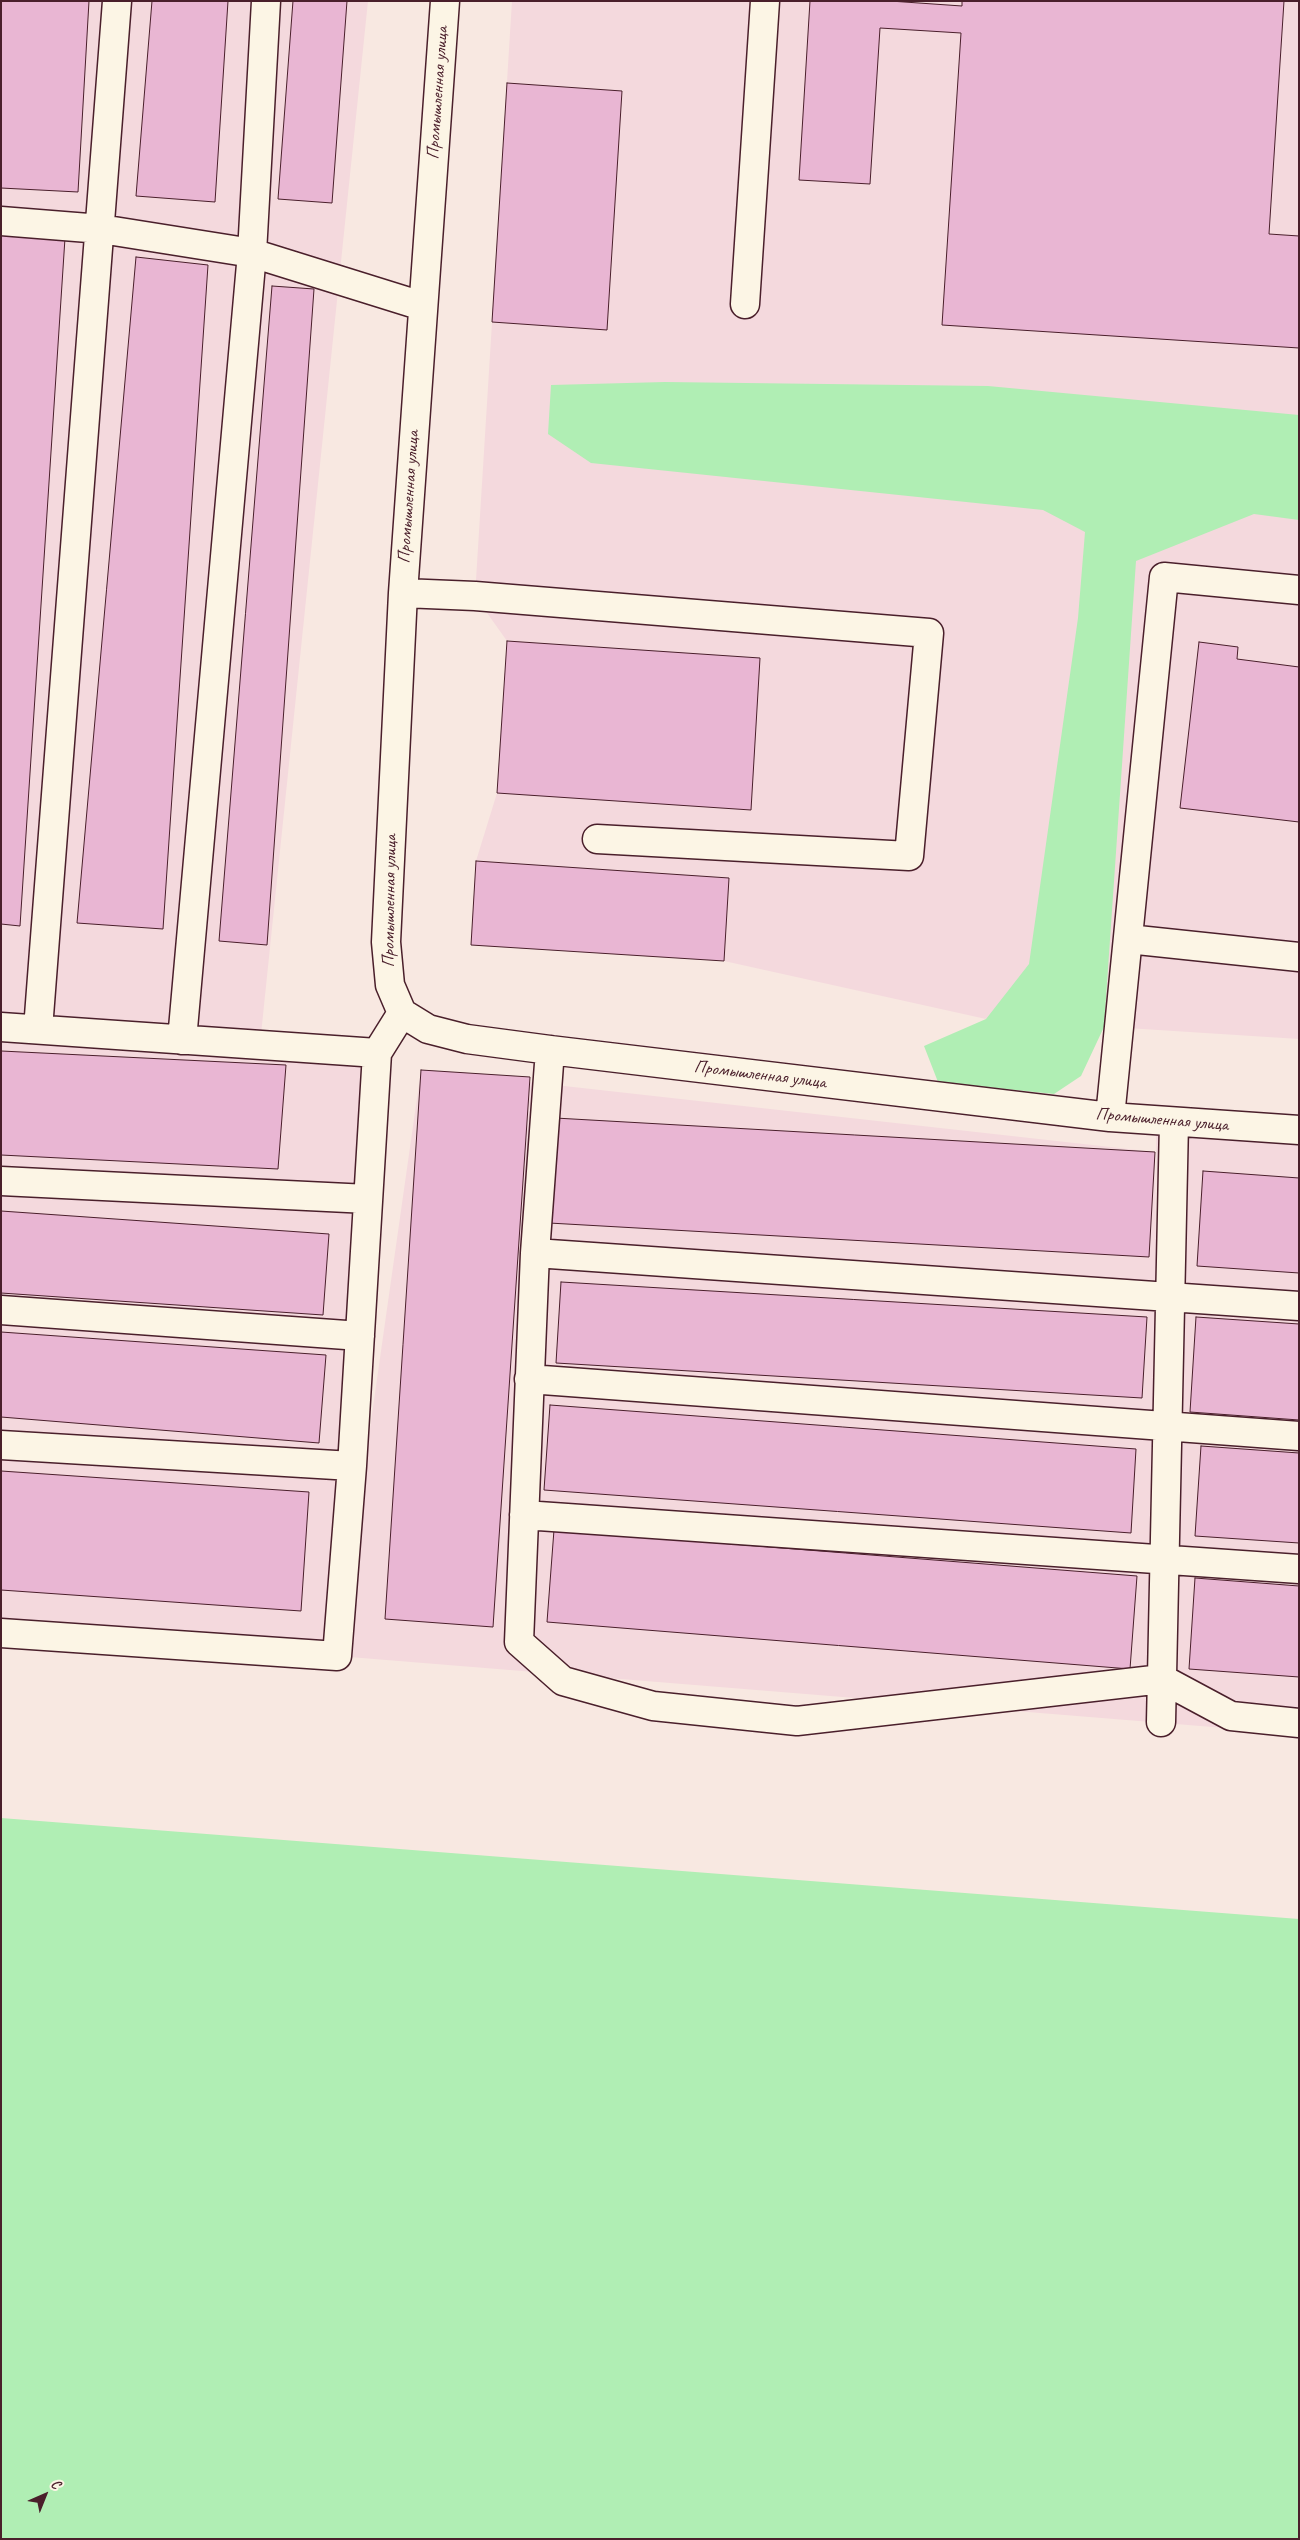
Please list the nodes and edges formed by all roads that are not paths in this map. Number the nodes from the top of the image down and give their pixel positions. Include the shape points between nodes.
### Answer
1 (117, 1) edge
2 (266, 1) edge
3 (445, 1) edge
4 (765, 1) edge
5 (1, 221) edge
6 (101, 229) junction
7 (252, 253) junction
8 (745, 304) dead end
9 (422, 306) junction
10 (1299, 590) edge
11 (403, 593) junction
12 (597, 839) dead end
13 (1128, 939) junction
14 (1299, 957) edge
15 (402, 1013) junction
16 (1, 1027) edge
17 (38, 1029) junction
18 (182, 1040) junction
19 (550, 1050) junction
20 (377, 1053) junction
21 (1110, 1117) junction
22 (1174, 1122) junction
23 (1299, 1130) edge
24 (1, 1181) edge
25 (368, 1198) junction
26 (535, 1253) junction
27 (1170, 1297) junction
28 (1299, 1306) edge
29 (1, 1310) edge
30 (360, 1336) junction
31 (529, 1379) junction
32 (1167, 1426) junction
33 (1299, 1436) edge
34 (1, 1445) edge
35 (352, 1466) junction
36 (524, 1515) junction
37 (1164, 1559) junction
38 (1299, 1569) edge
39 (1, 1632) edge
40 (1162, 1679) junction
41 (1161, 1722) dead end
42 (1299, 1723) edge

1 - 6 street
2 - 7 street
3 - 9 street, Промышленная улица
4 - 8 street
5 - 6 street
6 - 7 street
6 - 17 street
7 - 9 street
7 - 18 street
9 - 11 street, Промышленная улица
10 - 13 street via 1164,577
11 - 12 street via 929,633 909,856
11 - 15 street, Промышленная улица via 386,942 390,985
13 - 14 street
13 - 21 street
15 - 19 street, Промышленная улица via 428,1029 467,1039
15 - 20 street
16 - 17 street
17 - 18 street
18 - 20 street
19 - 21 street, Промышленная улица
19 - 26 street
20 - 25 street
21 - 22 street, Промышленная улица
22 - 23 street, Промышленная улица
22 - 27 street
24 - 25 street
25 - 30 street
26 - 27 street
26 - 31 street
27 - 28 street
27 - 32 street
29 - 30 street
30 - 35 street
31 - 32 street
31 - 36 street
32 - 33 street
32 - 37 street
34 - 35 street
35 - 39 street via 337,1656
36 - 37 street
36 - 40 street via 519,1642 562,1681 654,1706 797,1722
37 - 38 street
37 - 40 street
40 - 41 street
40 - 42 street via 1231,1716

